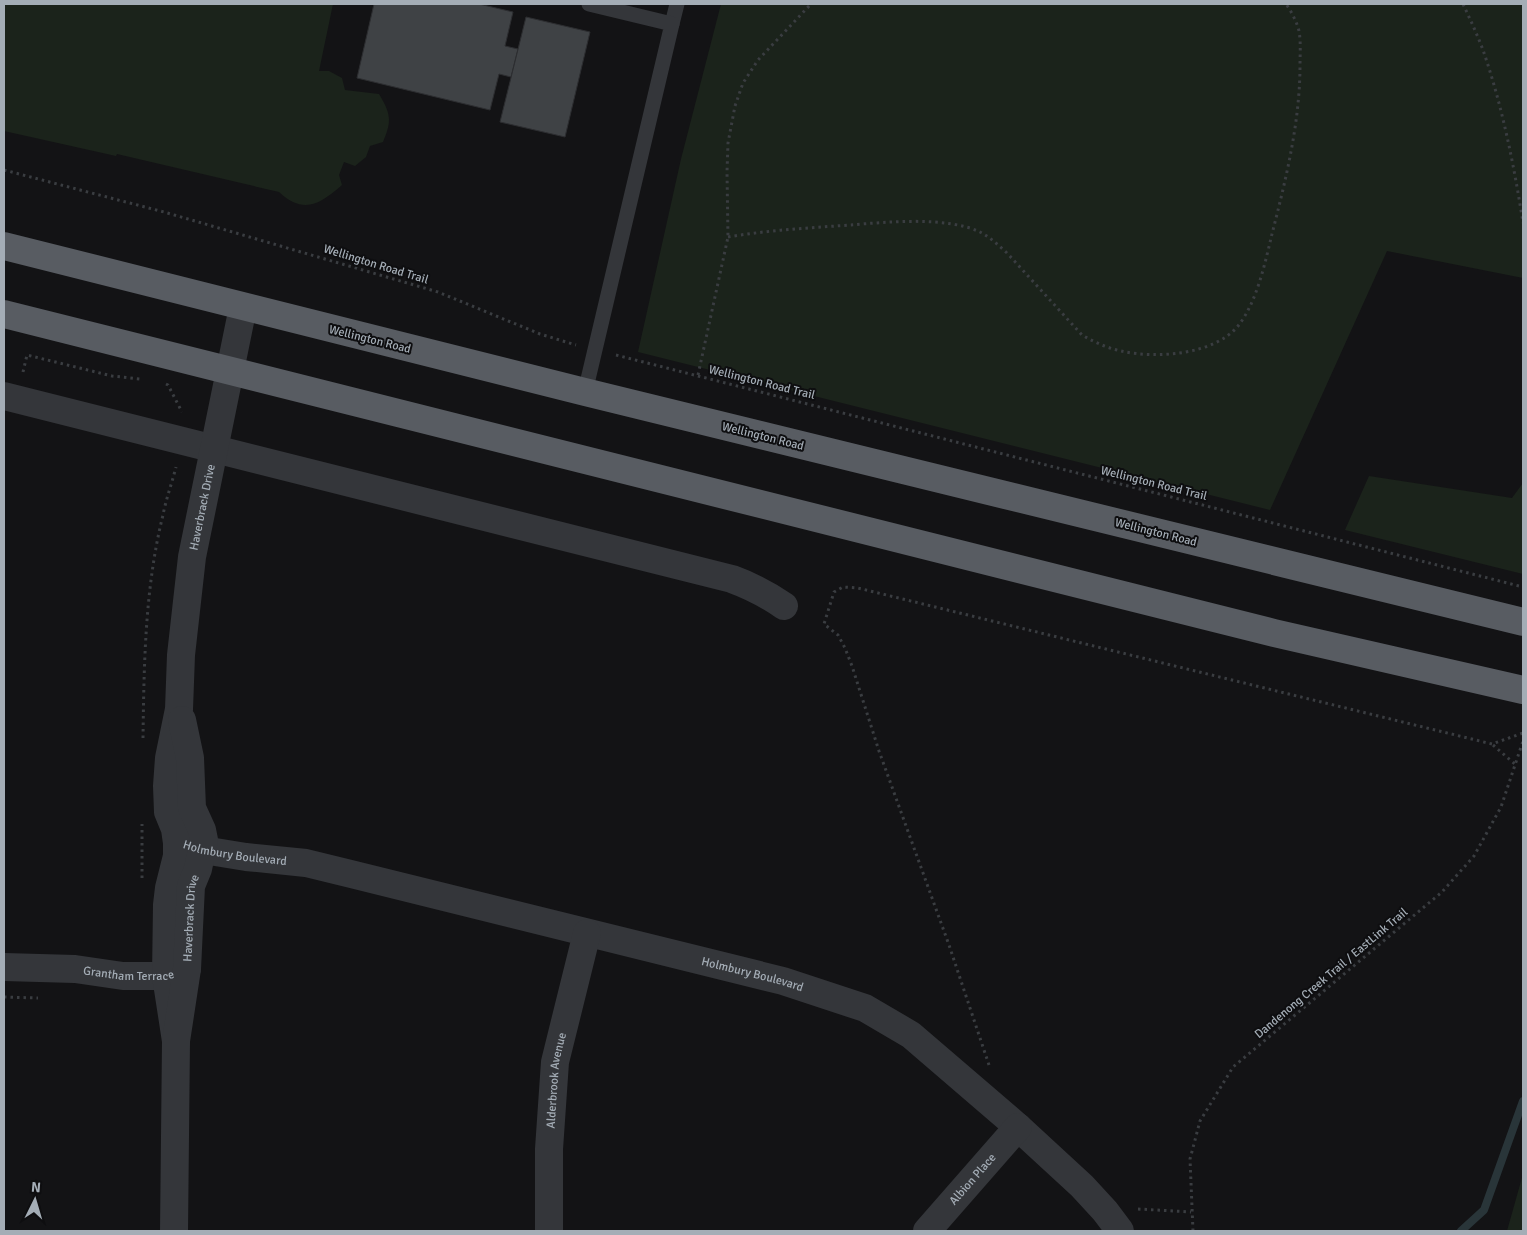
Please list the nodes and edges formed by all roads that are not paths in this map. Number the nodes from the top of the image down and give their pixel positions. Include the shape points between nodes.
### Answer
1 (589, 4) edge
2 (677, 4) edge
3 (672, 24) junction
4 (4, 246) edge
5 (243, 307) junction
6 (4, 314) edge
7 (231, 371) junction
8 (585, 392) junction
9 (4, 396) edge
10 (214, 450) junction
11 (784, 606) dead end
12 (1523, 622) edge
13 (1523, 690) edge
14 (195, 843) junction
15 (587, 933) junction
16 (4, 967) edge
17 (173, 969) junction
18 (1018, 1127) junction
19 (174, 1231) edge
20 (548, 1231) edge
21 (927, 1231) edge
22 (1120, 1231) edge

1 - 3 lane
2 - 3 lane
3 - 8 lane
4 - 5 highway, Wellington Road
5 - 7 street, Haverbrack Drive
5 - 8 highway, Wellington Road
6 - 7 highway
7 - 10 street, Haverbrack Drive
7 - 13 highway via 1264,630
8 - 12 highway, Wellington Road
9 - 10 street
10 - 11 street via 732,579 753,586
10 - 14 street, Haverbrack Drive via 192,557 181,655 180,709 190,758 192,808 202,830
14 - 15 street, Holmbury Boulevard via 223,837 253,842 306,863
14 - 17 street, Haverbrack Drive via 191,886
15 - 18 street, Holmbury Boulevard via 783,981 865,1008 911,1035
15 - 20 street, Alderbrook Avenue via 555,1062
16 - 17 street, Grantham Terrace via 75,969 123,976
17 - 19 street, Haverbrack Drive via 176,1041
18 - 21 street, Albion Place
18 - 22 street, Holmbury Boulevard via 1082,1186

